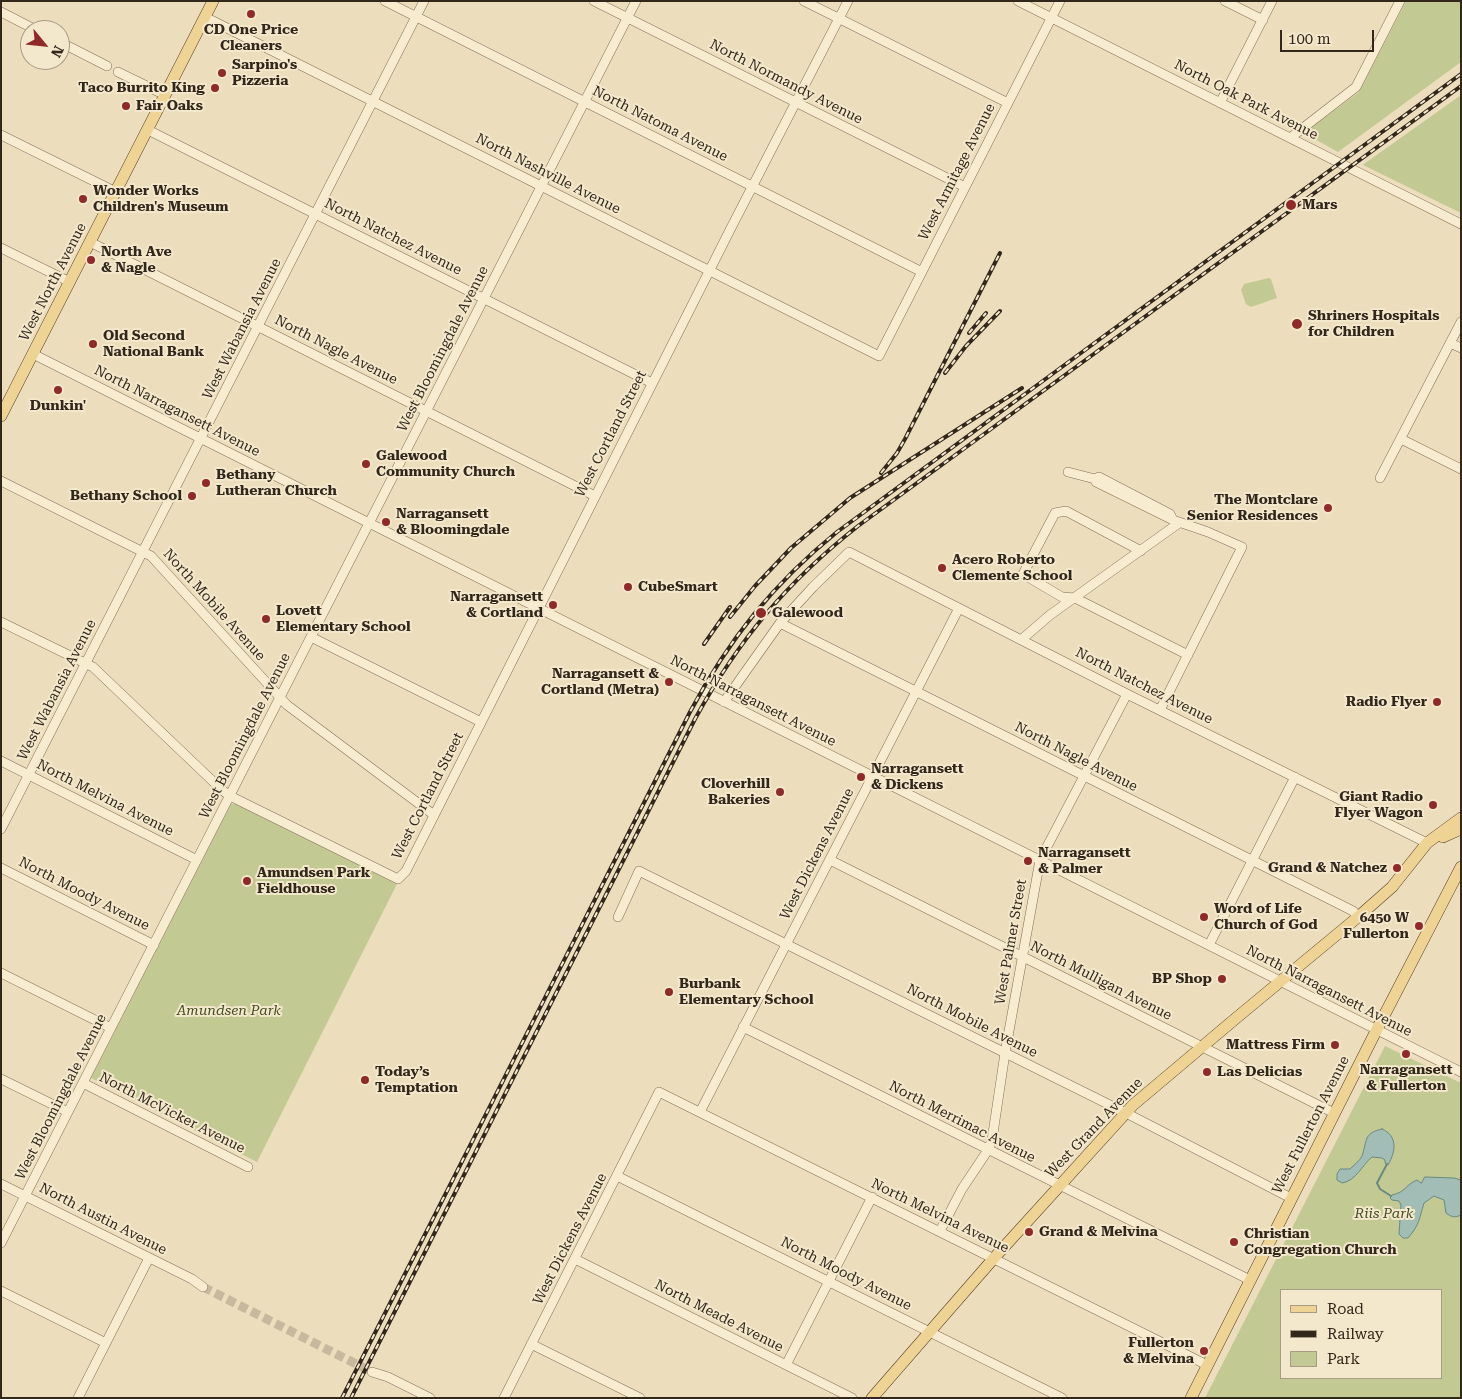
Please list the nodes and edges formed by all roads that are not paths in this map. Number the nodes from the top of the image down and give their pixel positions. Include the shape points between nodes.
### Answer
1 (213, 1) edge
2 (385, 1) edge
3 (424, 1) edge
4 (594, 1) edge
5 (636, 1) edge
6 (804, 1) edge
7 (848, 1) edge
8 (1018, 1) edge
9 (1060, 1) edge
10 (1225, 1) edge
11 (1272, 1) edge
12 (1400, 1) edge
13 (1, 12) edge
14 (205, 17) junction
15 (416, 17) junction
16 (628, 18) junction
17 (1052, 18) junction
18 (839, 19) junction
19 (1263, 20) junction
20 (20, 22) edge
21 (70, 47) edge
22 (107, 66) dead end
23 (118, 72) dead end
24 (165, 95) junction
25 (373, 102) junction
26 (585, 102) junction
27 (796, 102) junction
28 (1008, 103) junction
29 (1220, 103) junction
30 (148, 130) junction
31 (1, 135) edge
32 (1290, 138) junction
33 (542, 186) junction
34 (753, 186) junction
35 (965, 187) junction
36 (116, 192) junction
37 (316, 214) junction
38 (1461, 224) edge
39 (90, 242) junction
40 (1, 248) edge
41 (709, 271) junction
42 (922, 272) junction
43 (70, 282) junction
44 (484, 299) junction
45 (1461, 322) edge
46 (258, 326) junction
47 (1450, 343) junction
48 (1461, 348) edge
49 (33, 354) junction
50 (879, 356) joint
51 (652, 383) junction
52 (427, 411) junction
53 (1, 416) edge
54 (201, 438) junction
55 (1401, 439) junction
56 (1461, 469) edge
57 (1068, 472) dead end
58 (1380, 478) dead end
59 (1, 481) edge
60 (595, 496) junction
61 (1176, 522) junction
62 (369, 523) junction
63 (1141, 551) junction
64 (143, 552) junction
65 (1075, 598) junction
66 (539, 608) junction
67 (959, 608) junction
68 (1, 622) edge
69 (780, 623) junction
70 (311, 637) junction
71 (1021, 640) junction
72 (1186, 658) junction
73 (86, 664) junction
74 (916, 692) junction
75 (1127, 694) junction
76 (280, 698) junction
77 (724, 702) junction
78 (1160, 710) junction
79 (481, 722) junction
80 (1, 761) edge
81 (29, 775) junction
82 (873, 776) junction
83 (1084, 776) junction
84 (1295, 777) junction
85 (230, 796) junction
86 (434, 815) junction
87 (1461, 818) edge
88 (1461, 829) edge
89 (1, 830) edge
90 (1447, 835) junction
91 (1461, 839) edge
92 (1427, 843) junction
93 (197, 860) junction
94 (830, 860) junction
95 (1040, 860) junction
96 (1252, 861) junction
97 (1461, 867) edge
98 (1, 868) edge
99 (618, 917) dead end
100 (1358, 917) junction
101 (786, 944) junction
102 (154, 945) junction
103 (1209, 945) junction
104 (1022, 957) junction
105 (1, 973) edge
106 (1281, 982) junction
107 (111, 1028) junction
108 (743, 1028) junction
109 (1376, 1030) junction
110 (1201, 1047) junction
111 (1005, 1053) junction
112 (1461, 1072) edge
113 (1, 1079) edge
114 (83, 1083) junction
115 (660, 1092) joint
116 (68, 1112) junction
117 (700, 1112) junction
118 (1126, 1113) junction
119 (1334, 1114) junction
120 (988, 1150) junction
121 (248, 1167) dead end
122 (617, 1176) junction
123 (1, 1184) edge
124 (1059, 1186) junction
125 (26, 1196) junction
126 (872, 1198) junction
127 (1291, 1198) junction
128 (940, 1231) junction
129 (1, 1243) edge
130 (149, 1258) junction
131 (994, 1258) junction
132 (574, 1259) junction
133 (1250, 1280) junction
134 (829, 1281) junction
135 (205, 1285) tunnel mouth
136 (1, 1291) edge
137 (930, 1332) junction
138 (106, 1343) junction
139 (531, 1344) junction
140 (786, 1365) junction
141 (1207, 1365) junction
142 (374, 1369) tunnel mouth
143 (78, 1398) edge
144 (430, 1398) edge
145 (504, 1398) edge
146 (640, 1398) edge
147 (852, 1398) edge
148 (872, 1398) edge
149 (1062, 1398) edge
150 (1191, 1398) edge

1 - 14 main road, West North Avenue
2 - 15 street, North Natoma Avenue
3 - 15 street, West Wabansia Avenue
4 - 16 street, North Normandy Avenue
5 - 16 street, West Bloomingdale Avenue
6 - 18 street
7 - 18 street, West Cortland Street
8 - 17 street, North Oak Park Avenue
9 - 17 street, West Armitage Avenue
10 - 19 street
11 - 19 street
12 - 32 street via 1356,88
13 - 20 street
14 - 24 main road, West North Avenue
14 - 25 street, North Nashville Avenue
15 - 25 street, West Wabansia Avenue
15 - 26 street, North Natoma Avenue
16 - 26 street, West Bloomingdale Avenue
16 - 27 street, North Normandy Avenue
17 - 28 street, West Armitage Avenue
17 - 29 street, North Oak Park Avenue
18 - 27 street, West Cortland Street
18 - 28 street
19 - 29 street
21 - 22 street
23 - 24 street
24 - 30 main road, West North Avenue
25 - 33 street, North Nashville Avenue
25 - 37 street, West Wabansia Avenue
26 - 33 street, West Bloomingdale Avenue
26 - 34 street, North Natoma Avenue
27 - 34 street, West Cortland Street
27 - 35 street, North Normandy Avenue
28 - 35 street, West Armitage Avenue
29 - 32 street, North Oak Park Avenue
30 - 36 main road, West North Avenue
30 - 37 street, North Natchez Avenue
31 - 36 street
32 - 38 street, North Oak Park Avenue
33 - 41 street, North Nashville Avenue
33 - 44 street, West Bloomingdale Avenue
34 - 41 street, West Cortland Street
34 - 42 street, North Natoma Avenue
35 - 42 street, West Armitage Avenue
36 - 39 main road, West North Avenue
37 - 44 street, North Natchez Avenue
37 - 46 street, West Wabansia Avenue
39 - 43 main road, West North Avenue
39 - 46 street, North Nagle Avenue
40 - 43 street
41 - 50 street, North Nashville Avenue
41 - 51 street, West Cortland Street
42 - 50 street, West Armitage Avenue
43 - 49 main road, West North Avenue
44 - 51 street, North Natchez Avenue
44 - 52 street, West Bloomingdale Avenue
45 - 47 street
46 - 52 street, North Nagle Avenue
46 - 54 street, West Wabansia Avenue
47 - 48 street
47 - 55 street
49 - 53 main road, West North Avenue
49 - 54 street, North Narragansett Avenue
51 - 60 street, West Cortland Street
52 - 60 street, North Nagle Avenue
52 - 62 street, West Bloomingdale Avenue
54 - 62 street, North Narragansett Avenue
54 - 64 street, West Wabansia Avenue
55 - 56 street
55 - 58 street
57 - 61 street via 1095,479
59 - 64 street, North Mobile Avenue
60 - 66 street, West Cortland Street
61 - 63 street
61 - 72 street via 1242,547
62 - 66 street, North Narragansett Avenue
62 - 70 street, West Bloomingdale Avenue
63 - 65 street
63 - 65 street via 1066,511 1055,513 1023,574 1062,596
64 - 73 street, West Wabansia Avenue
64 - 76 street, North Mobile Avenue via 151,556
65 - 71 street
65 - 72 street
66 - 77 street, North Narragansett Avenue
66 - 79 street, West Cortland Street
67 - 69 street, North Natchez Avenue via 849,552
67 - 71 street, North Natchez Avenue
67 - 74 street, West Dickens Avenue
68 - 73 street
69 - 74 street, North Nagle Avenue
69 - 77 street
70 - 76 street, West Bloomingdale Avenue
70 - 79 street
71 - 75 street, North Natchez Avenue
72 - 78 street
73 - 81 street, West Wabansia Avenue
73 - 85 street via 93,667
74 - 82 street, West Dickens Avenue
74 - 83 street, North Nagle Avenue
75 - 78 street, North Natchez Avenue
75 - 83 street, West Palmer Street
76 - 85 street, West Bloomingdale Avenue
76 - 86 street, North Mobile Avenue
77 - 82 street, North Narragansett Avenue
78 - 84 street, North Natchez Avenue
79 - 86 street, West Cortland Street
80 - 81 street, North Melvina Avenue
81 - 89 street, West Wabansia Avenue
81 - 93 street, North Melvina Avenue
82 - 94 street, West Dickens Avenue
82 - 95 street, North Narragansett Avenue
83 - 95 street, West Palmer Street
83 - 96 street, North Nagle Avenue
84 - 92 street, North Natchez Avenue
84 - 96 street
85 - 86 street, West Cortland Street via 398,879 406,871
85 - 93 street, West Bloomingdale Avenue
87 - 92 main road, West Grand Avenue
88 - 90 main road, West Grand Avenue
90 - 91 main road
90 - 92 main road, West Grand Avenue
92 - 100 main road, West Grand Avenue via 1392,887
93 - 102 street, West Bloomingdale Avenue
94 - 101 street, West Dickens Avenue
94 - 104 street, North Mulligan Avenue
95 - 103 street, North Narragansett Avenue
95 - 104 street, West Palmer Street
96 - 100 street, North Nagle Avenue via 1353,911
96 - 103 street
97 - 109 main road, West Fullerton Avenue
98 - 102 street, North Moody Avenue
99 - 101 street, North Mobile Avenue via 639,871
100 - 106 main road, West Grand Avenue
101 - 108 street, West Dickens Avenue
101 - 111 street, North Mobile Avenue
102 - 107 street, West Bloomingdale Avenue
103 - 106 street, North Narragansett Avenue
104 - 110 street, North Mulligan Avenue
104 - 111 street, West Palmer Street
105 - 107 street
106 - 109 street, North Narragansett Avenue
106 - 110 main road, West Grand Avenue
107 - 114 street, West Bloomingdale Avenue
108 - 117 street, West Dickens Avenue
108 - 120 street, North Merrimac Avenue
109 - 112 street, North Narragansett Avenue
109 - 119 main road, West Fullerton Avenue
110 - 118 main road, West Grand Avenue
110 - 119 street, North Mulligan Avenue
111 - 118 street, North Mobile Avenue
111 - 120 street, West Palmer Street
113 - 116 street
114 - 116 street, West Bloomingdale Avenue
114 - 121 street, North McVicker Avenue
115 - 117 street, North Melvina Avenue
115 - 122 street, West Dickens Avenue
116 - 125 street, West Bloomingdale Avenue
117 - 126 street, North Melvina Avenue
118 - 124 main road, West Grand Avenue
118 - 127 street, North Mobile Avenue
119 - 127 main road, West Fullerton Avenue
120 - 124 street, North Merrimac Avenue
120 - 128 street, West Palmer Street
122 - 132 street, West Dickens Avenue
122 - 134 street, North Moody Avenue
123 - 125 street, North Austin Avenue
124 - 131 main road, West Grand Avenue
124 - 133 street, North Merrimac Avenue
125 - 129 street, West Bloomingdale Avenue
125 - 130 street, North Austin Avenue
126 - 128 street, North Melvina Avenue
126 - 134 street
127 - 133 main road, West Fullerton Avenue
128 - 131 street, North Melvina Avenue
130 - 135 street, North Austin Avenue via 192,1279 199,1279
130 - 138 street
131 - 137 main road, West Grand Avenue
131 - 141 street, North Melvina Avenue
132 - 139 street, West Dickens Avenue
132 - 140 street, North Meade Avenue
133 - 141 main road, West Fullerton Avenue
134 - 137 street, North Moody Avenue
134 - 140 street
136 - 138 street
137 - 148 main road, West Grand Avenue
137 - 149 street, North Moody Avenue
138 - 143 street
139 - 145 street, West Dickens Avenue
139 - 146 street
140 - 147 street, North Meade Avenue
141 - 150 main road, West Fullerton Avenue
142 - 144 street via 382,1370 388,1377

